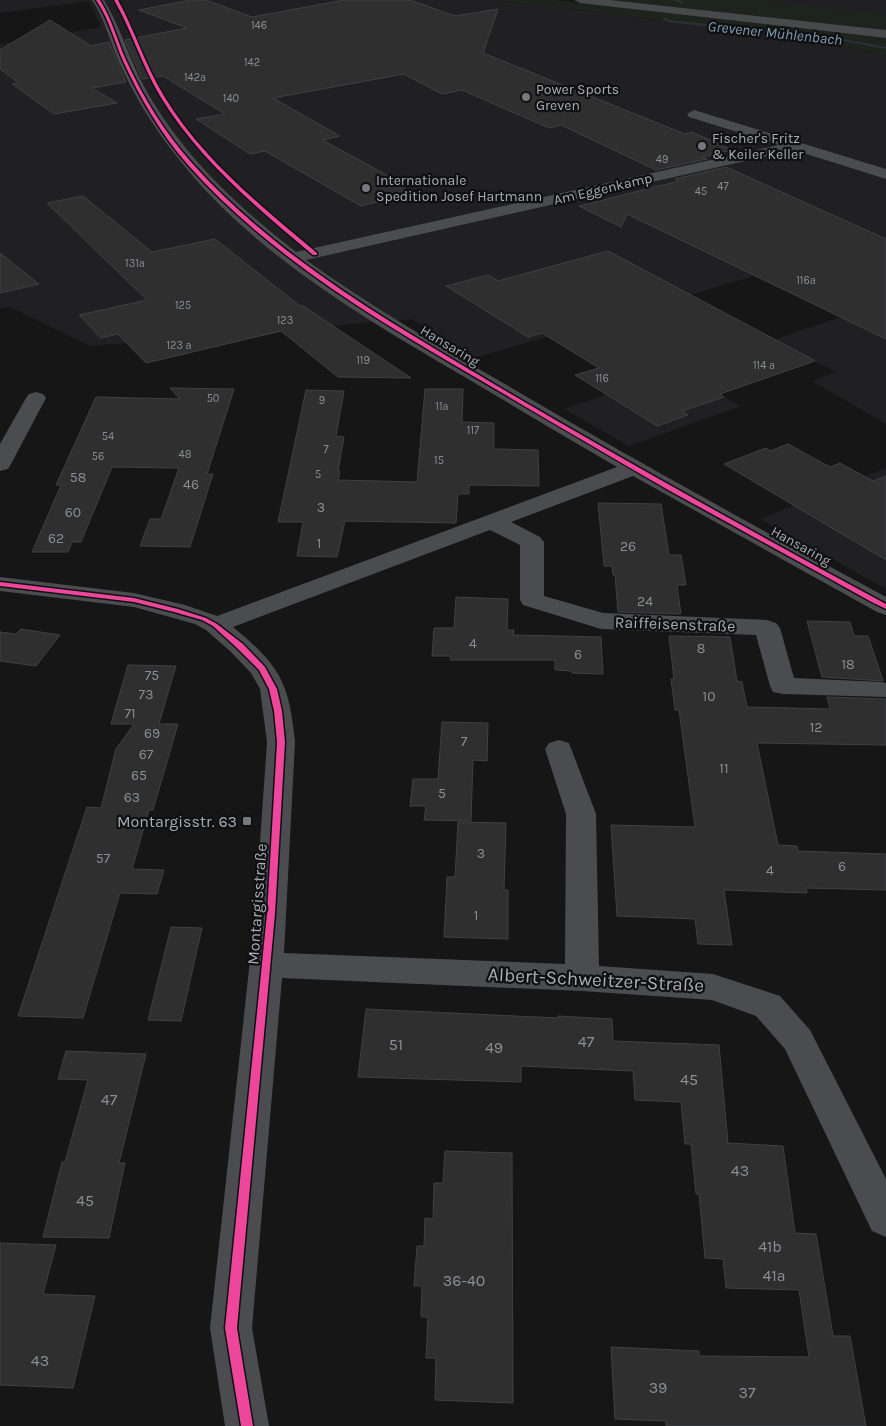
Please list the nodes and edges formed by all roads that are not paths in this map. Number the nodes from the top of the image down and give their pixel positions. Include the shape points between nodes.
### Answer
1 (98, 0) edge
2 (580, 0) edge
3 (886, 34) edge
4 (694, 114) dead end
5 (795, 146) junction
6 (886, 174) edge
7 (293, 258) junction
8 (36, 398) dead end
9 (0, 464) edge
10 (633, 468) junction
11 (491, 521) junction
12 (0, 584) edge
13 (886, 607) edge
14 (215, 625) junction
15 (881, 690) dead end
16 (559, 749) dead end
17 (267, 965) junction
18 (582, 978) junction
19 (886, 1219) edge
20 (246, 1426) edge

1 - 7 street, Hansaring via 142,97 166,134 217,192
2 - 3 main road
4 - 5 street, Am Eggenkamp
5 - 6 street, Am Eggenkamp
5 - 7 street, Am Eggenkamp
7 - 10 street, Hansaring via 395,327
8 - 9 street
10 - 11 street
10 - 13 street, Hansaring
11 - 14 street
11 - 15 street, Raiffeisenstraße via 532,542 532,600 601,621 767,628 783,686
12 - 14 street, Montargisstraße via 134,600 176,610
14 - 17 street, Montargisstraße via 262,669 273,690 278,711 280,742
16 - 18 street via 581,814
17 - 18 street, Albert-Schweitzer-Straße
17 - 20 street, Montargisstraße via 231,1328
18 - 19 street, Albert-Schweitzer-Straße via 713,987 768,1006 798,1040

